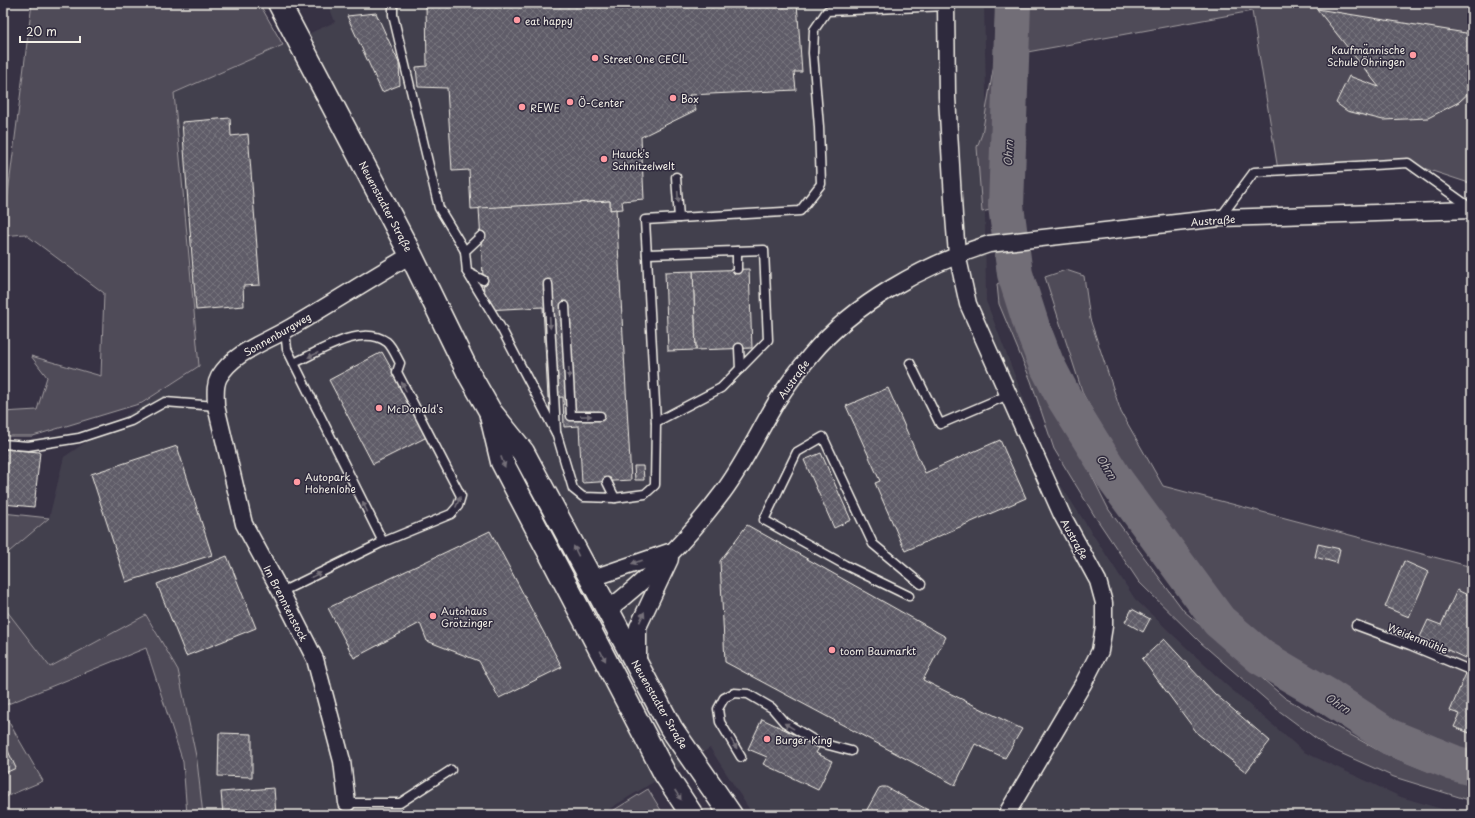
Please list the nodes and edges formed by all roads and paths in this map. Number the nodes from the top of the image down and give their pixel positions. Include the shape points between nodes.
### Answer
1 (279, 3) edge
2 (393, 3) edge
3 (823, 3) edge
4 (947, 4) edge
5 (827, 11) junction
6 (676, 177) dead end
7 (1472, 209) edge
8 (679, 218) junction
9 (1220, 218) junction
10 (481, 236) dead end
11 (465, 251) junction
12 (737, 251) junction
13 (647, 254) junction
14 (957, 254) junction
15 (411, 255) junction
16 (737, 269) dead end
17 (467, 272) junction
18 (483, 280) dead end
19 (548, 284) dead end
20 (565, 306) dead end
21 (285, 330) junction
22 (739, 348) dead end
23 (294, 363) junction
24 (910, 363) dead end
25 (740, 369) junction
26 (1008, 395) junction
27 (216, 406) junction
28 (490, 411) junction
29 (600, 416) dead end
30 (656, 422) junction
31 (557, 435) junction
32 (3, 444) edge
33 (607, 482) dead end
34 (615, 498) junction
35 (383, 542) junction
36 (674, 550) junction
37 (590, 579) junction
38 (921, 584) dead end
39 (568, 590) junction
40 (281, 592) junction
41 (910, 596) dead end
42 (606, 611) junction
43 (585, 621) junction
44 (1356, 625) dead end
45 (638, 668) junction
46 (1472, 671) edge
47 (851, 751) dead end
48 (741, 756) dead end
49 (451, 770) dead end
50 (347, 804) joint
51 (692, 815) edge
52 (730, 815) edge
53 (1006, 815) edge

1 - 15 main road, Neuenstadter Straße
2 - 11 lane via 439,208
3 - 5 lane
4 - 5 lane
4 - 14 street, Austraße via 947,97
5 - 8 lane via 814,30 813,54 821,184 800,211
6 -> 8 lane
7 - 9 street, Austraße
7 - 9 lane via 1408,163 1254,172
8 - 13 lane via 645,220
9 - 14 street, Austraße via 989,244
10 - 11 lane
11 - 17 lane
12 - 13 lane
12 - 16 lane
12 - 25 lane via 764,250 768,340
13 - 30 lane
14 - 26 street, Austraße via 968,304
14 - 36 street, Austraße via 894,286 849,319 824,342 778,400 723,491
15 - 21 street, Sonnenburgweg
15 - 28 main road, Neuenstadter Straße via 469,374
17 - 18 lane
17 - 31 lane via 501,328
19 -> 31 lane
20 -> 29 lane via 571,416
21 - 23 lane via 287,348
21 - 27 street, Sonnenburgweg via 245,352 227,367 215,387
22 - 25 lane
35 -> 23 lane
35 -> 23 lane via 451,514 458,506 461,496 397,372 400,364 388,342 370,336 353,336
24 - 26 lane via 940,424
25 - 30 lane via 721,388
26 - 53 street, Austraße via 1062,515 1098,580 1104,603 1104,626 1100,651 1088,676
27 - 32 lane via 165,402 131,421 79,438 28,446
27 - 40 street, Im Brenntenstock via 244,524
37 -> 28 main road, Neuenstadter Straße via 523,452
28 -> 39 main road, Neuenstadter Straße via 502,462
30 - 34 lane via 655,485 645,494
31 - 34 lane via 573,489 583,497
33 - 34 lane
40 -> 35 lane
36 -> 37 street
36 - 42 street, Austraße
45 -> 36 street, Austraße via 638,627
37 - 39 main road
37 - 42 main road, Neuenstadter Straße
38 - 41 lane via 873,544 823,437 797,452 764,520 845,565
39 - 43 main road, Neuenstadter Straße
40 - 50 street, Im Brenntenstock via 315,659 342,761
42 - 43 main road
42 - 45 main road, Neuenstadter Straße
43 -> 51 main road, Neuenstadter Straße via 665,774
44 - 46 lane, Weidenmühle
45 - 52 main road, Neuenstadter Straße via 671,728
47 -> 48 lane via 817,742 784,722 772,708 748,694 734,692 724,698 718,709 720,722
49 - 50 lane via 400,803

